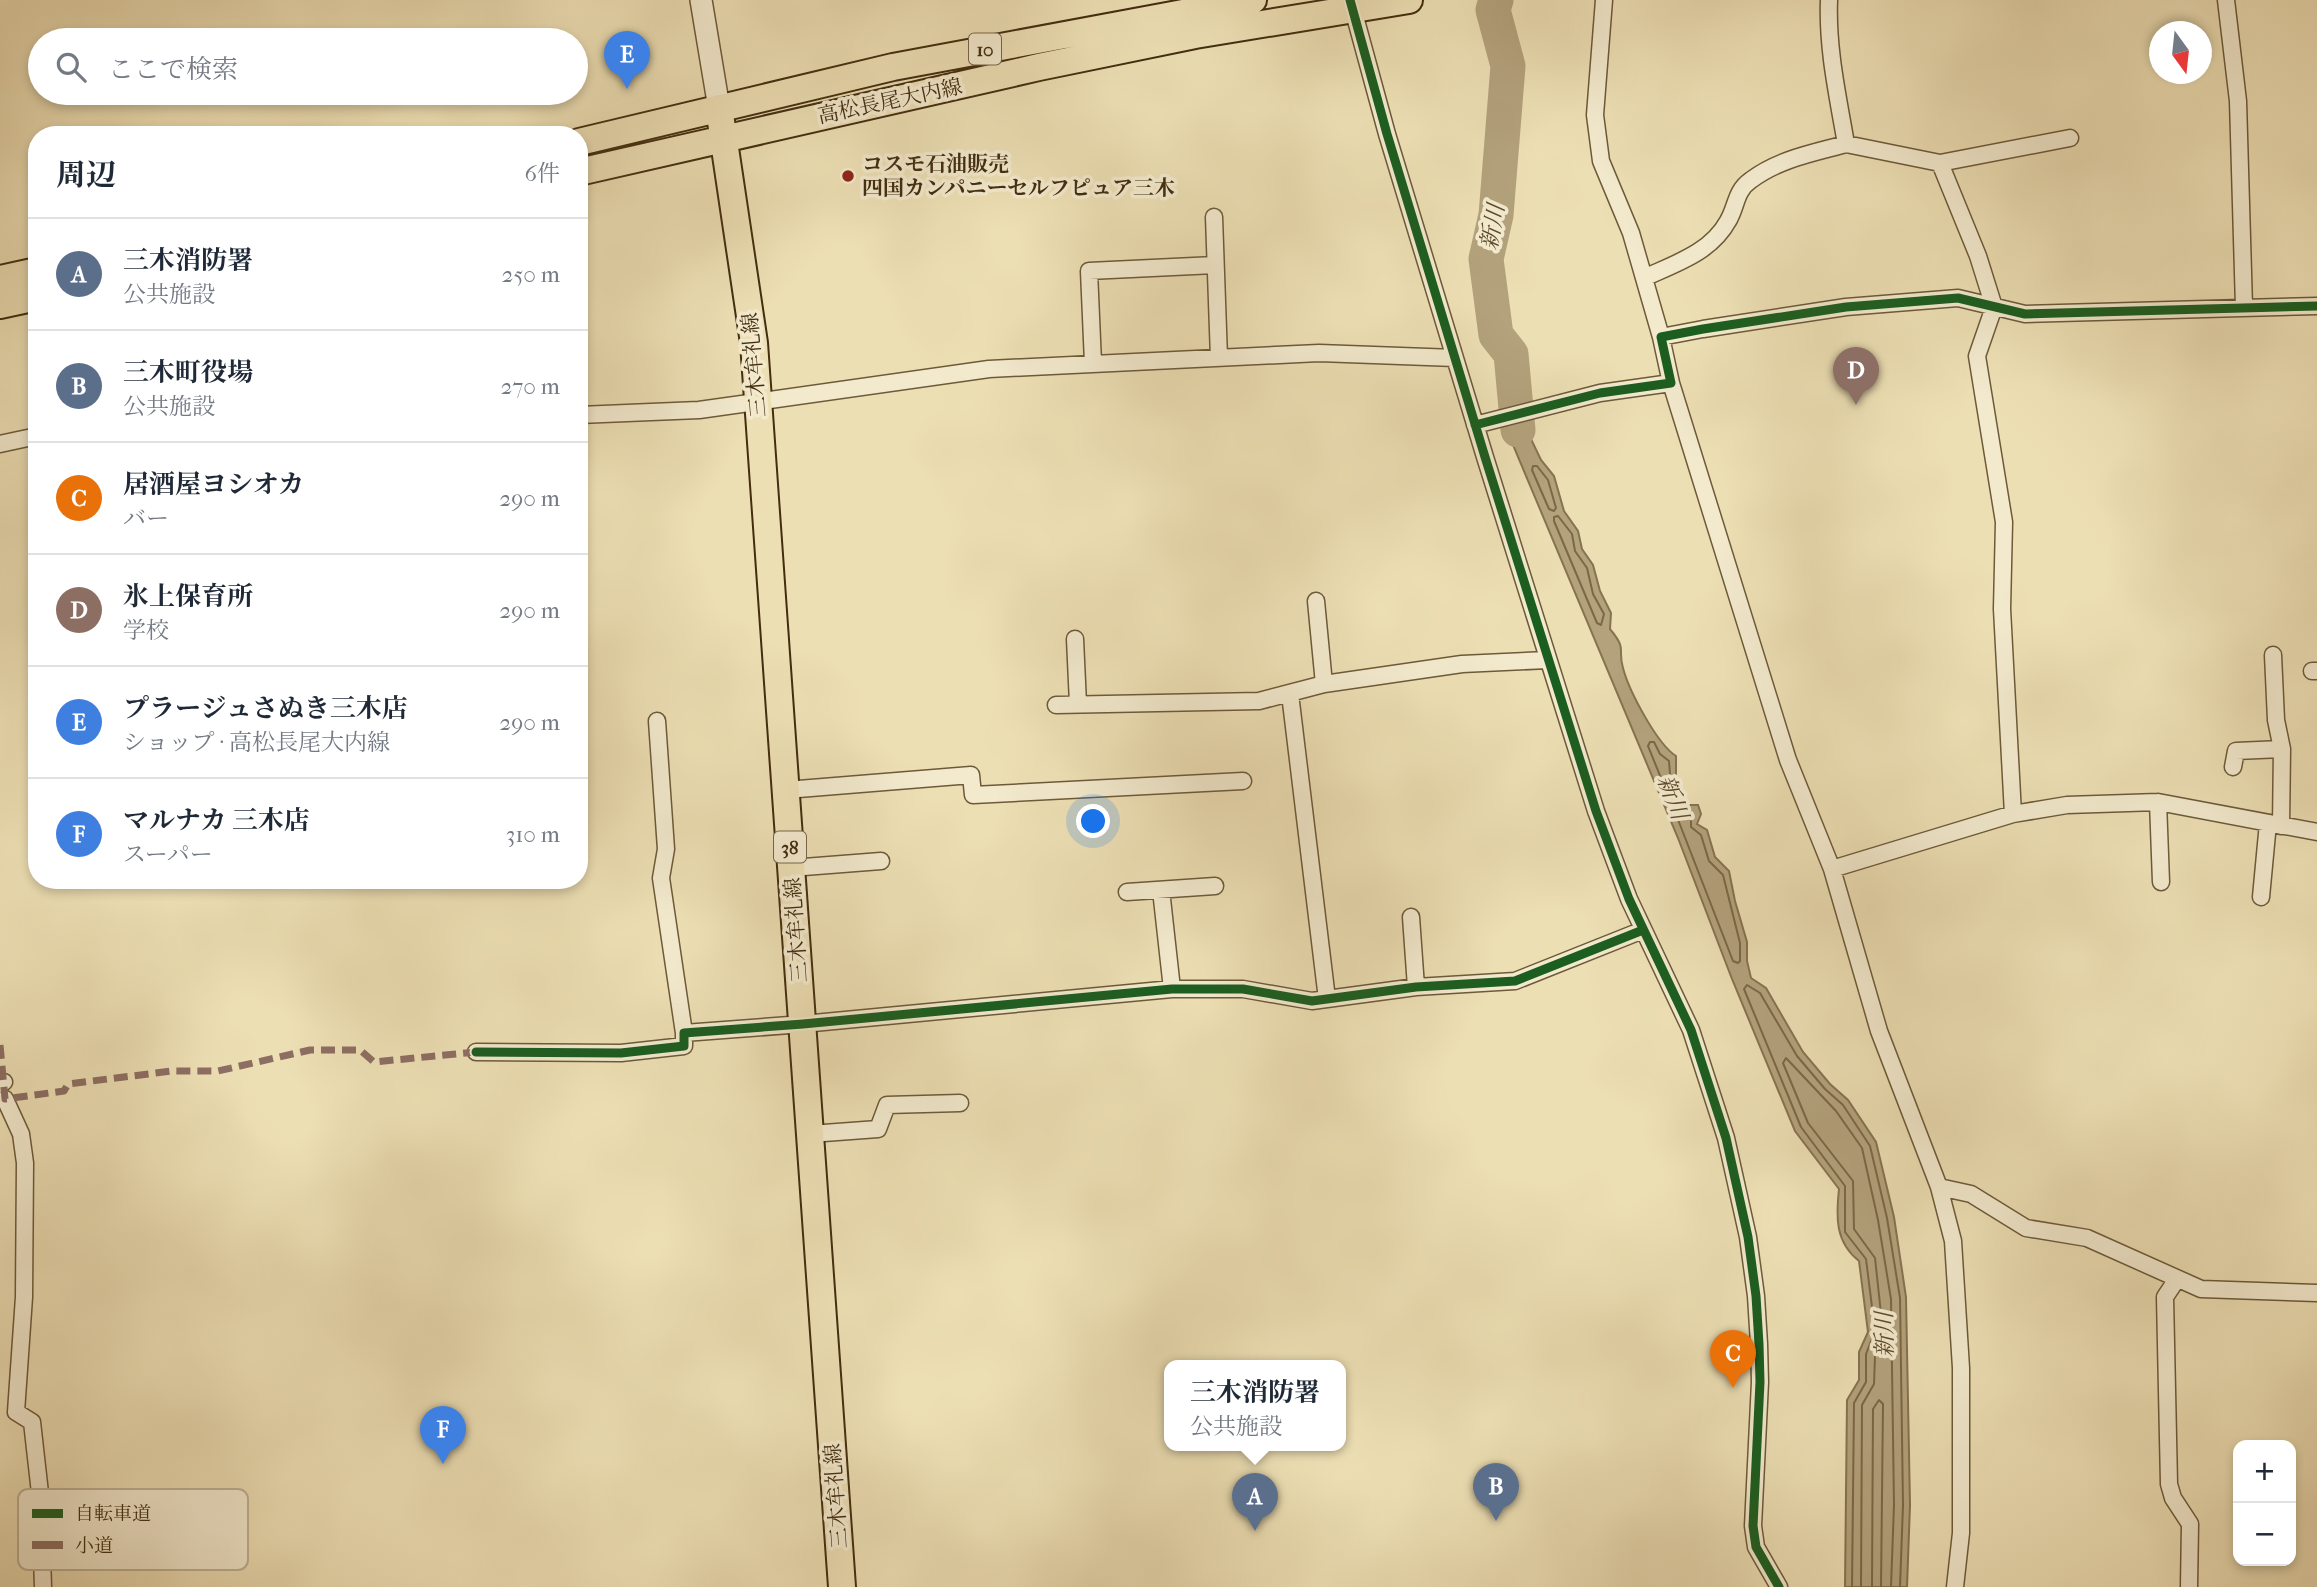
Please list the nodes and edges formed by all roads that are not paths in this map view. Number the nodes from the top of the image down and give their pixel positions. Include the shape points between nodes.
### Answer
1 (701, 0) edge
2 (1253, 0) edge
3 (1409, 0) edge
4 (1604, 0) edge
5 (1829, 0) edge
6 (2226, 0) edge
7 (1351, 4) edge
8 (719, 108) junction
9 (722, 138) junction
10 (2070, 138) dead end
11 (588, 140) edge
12 (1846, 144) junction
13 (1940, 163) junction
14 (588, 170) edge
15 (1214, 217) dead end
16 (1214, 265) junction
17 (28, 273) edge
18 (1646, 277) junction
19 (0, 279) edge
20 (28, 299) edge
21 (0, 305) edge
22 (2317, 306) edge
23 (1993, 307) junction
24 (2244, 307) junction
25 (1661, 337) junction
26 (1219, 358) junction
27 (1455, 358) junction
28 (1093, 363) junction
29 (1671, 383) junction
30 (758, 403) junction
31 (588, 415) edge
32 (1475, 425) junction
33 (28, 438) edge
34 (0, 444) edge
35 (1316, 601) dead end
36 (1075, 639) dead end
37 (2273, 655) dead end
38 (1548, 660) junction
39 (1324, 684) junction
40 (1290, 694) junction
41 (1078, 704) junction
42 (1056, 705) dead end
43 (657, 722) dead end
44 (2283, 749) junction
45 (2233, 767) dead end
46 (1243, 781) dead end
47 (786, 790) junction
48 (2158, 802) junction
49 (2013, 814) junction
50 (2274, 825) junction
51 (2317, 832) edge
52 (881, 861) dead end
53 (791, 868) junction
54 (1832, 869) junction
55 (2161, 882) dead end
56 (1215, 886) dead end
57 (1161, 890) junction
58 (1127, 892) dead end
59 (2261, 898) dead end
60 (1411, 917) dead end
61 (1643, 930) junction
62 (1416, 987) junction
63 (1172, 989) junction
64 (1327, 999) junction
65 (803, 1024) junction
66 (684, 1034) junction
67 (476, 1052) dead end
68 (3, 1088) edge
69 (960, 1103) dead end
70 (810, 1134) junction
71 (1939, 1187) junction
72 (2177, 1279) junction
73 (2317, 1293) edge
74 (40, 1489) edge
75 (842, 1587) edge
76 (1779, 1587) edge
77 (1955, 1587) edge
78 (2189, 1587) edge

1 - 8 street
2 - 8 main road, 高松長尾大内線 / 10 via 893,67
3 - 7 main road, 高松長尾大内線 / 10
4 - 18 street via 1595,115 1601,161
5 - 12 street via 1832,58
6 - 24 street via 2238,101
7 - 9 main road, 高松長尾大内線 / 10
7 - 27 street
8 - 9 main road, 三木牟礼線 / 38
8 - 11 main road, 高松長尾大内線 / 10
9 - 14 main road, 高松長尾大内線 / 10
9 - 30 main road, 三木牟礼線 / 38 via 754,343
10 - 13 street
12 - 13 street
12 - 18 street via 1783,161 1750,180 1738,192 1729,220 1712,244
13 - 23 street via 1978,256
15 - 16 street
16 - 26 street
16 - 28 street via 1089,271
17 - 19 main road
18 - 25 street
20 - 21 main road
22 - 24 street
23 - 24 street via 2025,314
23 - 25 street via 1958,299 1846,307
23 - 49 street via 1977,356 2004,522 2002,609
25 - 29 street
26 - 27 street via 1319,353
26 - 28 street
27 - 32 street
28 - 30 street via 989,369
29 - 32 street via 1600,393
29 - 54 street via 1788,760
30 - 31 street
30 - 47 main road, 三木牟礼線 / 38
32 - 38 street
33 - 34 street
35 - 39 street
36 - 41 street
37 - 44 street via 2276,720
38 - 39 street via 1462,664
38 - 61 street via 1613,861
39 - 40 street
40 - 41 street via 1259,701
40 - 64 street
41 - 42 street
43 - 66 street via 666,849 661,878
44 - 45 street via 2236,751
44 - 50 street
46 - 47 street via 973,795 971,775
47 - 53 main road, 三木牟礼線 / 38
48 - 49 street via 2067,806
48 - 50 street
48 - 55 street
49 - 54 street
50 - 51 street
50 - 59 street
52 - 53 street
53 - 65 main road, 三木牟礼線 / 38
54 - 71 street via 1878,1031
56 - 57 street
57 - 58 street
57 - 63 street
60 - 62 street
61 - 62 street via 1515,981
61 - 76 street via 1692,1030 1736,1180 1756,1296 1759,1344 1753,1526 1756,1547
62 - 64 street
63 - 64 street via 1242,989 1312,1001
63 - 65 street
65 - 66 street
65 - 70 main road, 三木牟礼線 / 38
66 - 67 street via 684,1046 621,1054
68 - 74 street via 21,1134 25,1163 24,1297 16,1412 32,1422
69 - 70 street via 887,1105 878,1129
70 - 75 main road, 三木牟礼線 / 38
71 - 72 street via 1971,1194 2026,1228 2087,1238
71 - 77 street via 1953,1241 1961,1368 1961,1533
72 - 73 street via 2201,1289
72 - 78 street via 2165,1297 2169,1484 2190,1524

